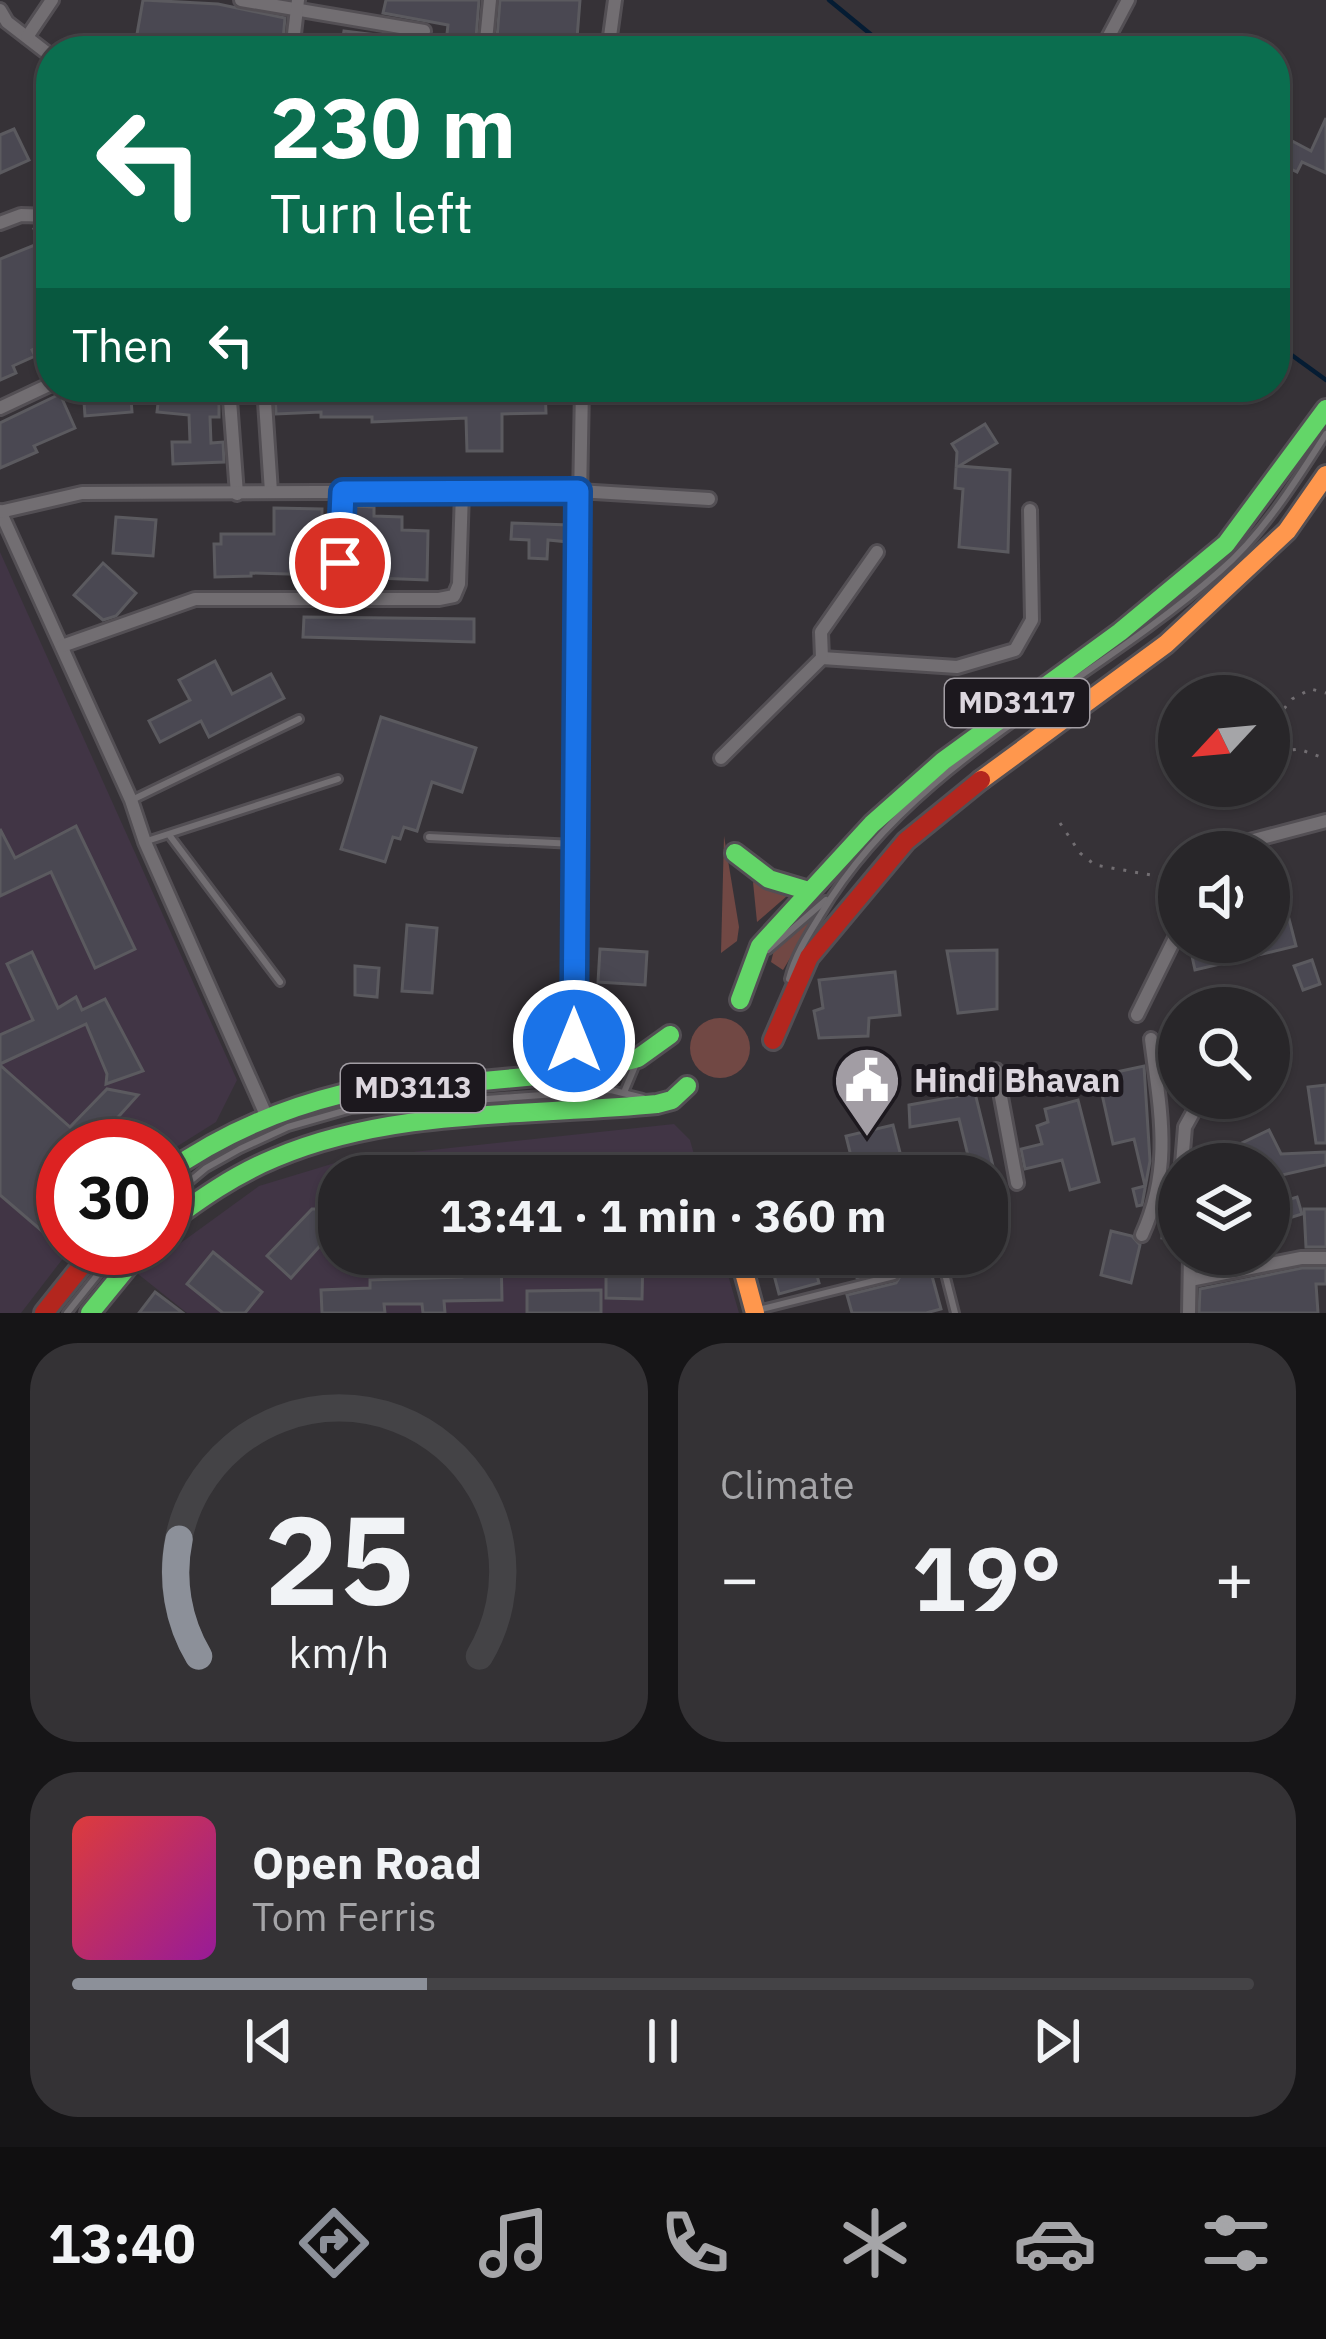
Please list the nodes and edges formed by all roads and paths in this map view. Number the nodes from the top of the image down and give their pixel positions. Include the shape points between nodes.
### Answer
1 (52, 0) edge
2 (241, 0) edge
3 (490, 0) edge
4 (614, 0) edge
5 (1128, 0) edge
6 (298, 5) edge
7 (2, 19) edge
8 (424, 31) dead end
9 (294, 36) edge
10 (486, 36) edge
11 (610, 36) edge
12 (1109, 36) edge
13 (27, 37) junction
14 (36, 44) edge
15 (36, 215) edge
16 (0, 223) edge
17 (36, 392) edge
18 (230, 402) edge
19 (265, 402) edge
20 (581, 402) edge
21 (0, 408) edge
22 (1323, 423) edge
23 (1326, 475) edge
24 (578, 491) junction
25 (271, 492) junction
26 (343, 492) junction
27 (462, 492) junction
28 (237, 494) junction
29 (709, 499) dead end
30 (1030, 510) dead end
31 (0, 511) edge
32 (878, 552) dead end
33 (338, 599) junction
34 (62, 646) junction
35 (822, 658) junction
36 (1326, 693) edge
37 (1290, 701) edge
38 (299, 719) dead end
39 (1290, 750) edge
40 (721, 758) dead end
41 (1326, 759) edge
42 (338, 779) dead end
43 (131, 800) junction
44 (1326, 821) edge
45 (1060, 823) dead end
46 (1288, 831) edge
47 (170, 835) junction
48 (429, 837) dead end
49 (145, 842) junction
50 (574, 844) junction
51 (735, 853) dead end
52 (1158, 879) edge
53 (809, 891) junction
54 (833, 893) junction
55 (754, 958) junction
56 (1163, 963) edge
57 (280, 982) dead end
58 (740, 1000) dead end
59 (784, 1006) junction
60 (1137, 1016) dead end
61 (670, 1035) dead end
62 (1151, 1039) dead end
63 (773, 1040) dead end
64 (638, 1058) junction
65 (997, 1070) dead end
66 (590, 1071) junction
67 (687, 1086) dead end
68 (625, 1090) junction
69 (657, 1104) junction
70 (266, 1115) junction
71 (192, 1156) edge
72 (192, 1180) edge
73 (1017, 1183) dead end
74 (192, 1206) edge
75 (1142, 1235) dead end
76 (1326, 1258) edge
77 (74, 1275) edge
78 (97, 1275) edge
79 (121, 1275) edge
80 (745, 1275) edge
81 (945, 1275) edge
82 (1190, 1275) edge
83 (893, 1276) dead end
84 (1190, 1280) junction
85 (755, 1312) edge
86 (44, 1313) edge
87 (67, 1313) edge
88 (90, 1313) edge
89 (955, 1313) edge
90 (1189, 1313) edge

1 - 13 street
2 - 6 street
3 - 10 street
4 - 11 street
5 - 12 street
6 - 8 street
6 - 9 street
7 - 13 street
13 - 14 street
15 - 16 street
17 - 21 street
18 - 28 street
19 - 25 street
20 - 24 street
22 - 53 main road, MD3117 via 1226,544 943,761
22 - 54 lane via 1274,509 1223,569 944,778 870,844
23 - 59 main road, MD3117 via 1228,590 906,841 809,958
24 - 27 street
24 - 29 street
24 - 50 street
25 - 26 street
25 - 28 street
26 - 27 street
26 - 33 street
27 - 33 street via 454,596
28 - 31 street via 82,493
30 - 35 street via 1032,620 1016,650 957,667
31 - 34 street
32 - 35 street via 821,632
33 - 34 street via 195,599
34 - 43 street
35 - 40 street
36 - 37 path via 1311,689
38 - 43 lane
39 - 41 path
42 - 47 lane
43 - 49 street
44 - 46 street
45 - 52 path via 1095,865
47 - 49 lane
47 - 57 lane
48 - 50 lane
49 - 70 street
50 - 66 street via 574,1041
51 - 53 main road via 765,878
53 - 55 main road, MD3117
54 - 55 lane
54 - 59 lane via 793,962
55 - 58 main road, MD3117
56 - 60 street
59 - 63 main road, MD3117
61 - 64 main road, MD3113
62 - 75 street via 1163,1139 1156,1203
64 - 66 main road, MD3113
64 - 68 lane
65 - 73 street
66 - 70 main road, MD3113 via 342,1094
67 - 69 main road, MD3113
68 - 69 lane
68 - 72 lane via 351,1109 288,1127
69 - 74 main road, MD3113 via 315,1140 239,1171
70 - 71 main road, MD3113
76 - 84 street
77 - 86 main road
78 - 87 lane
79 - 88 main road
80 - 85 main road
81 - 89 lane
82 - 84 street
83 - 85 lane
84 - 90 street

